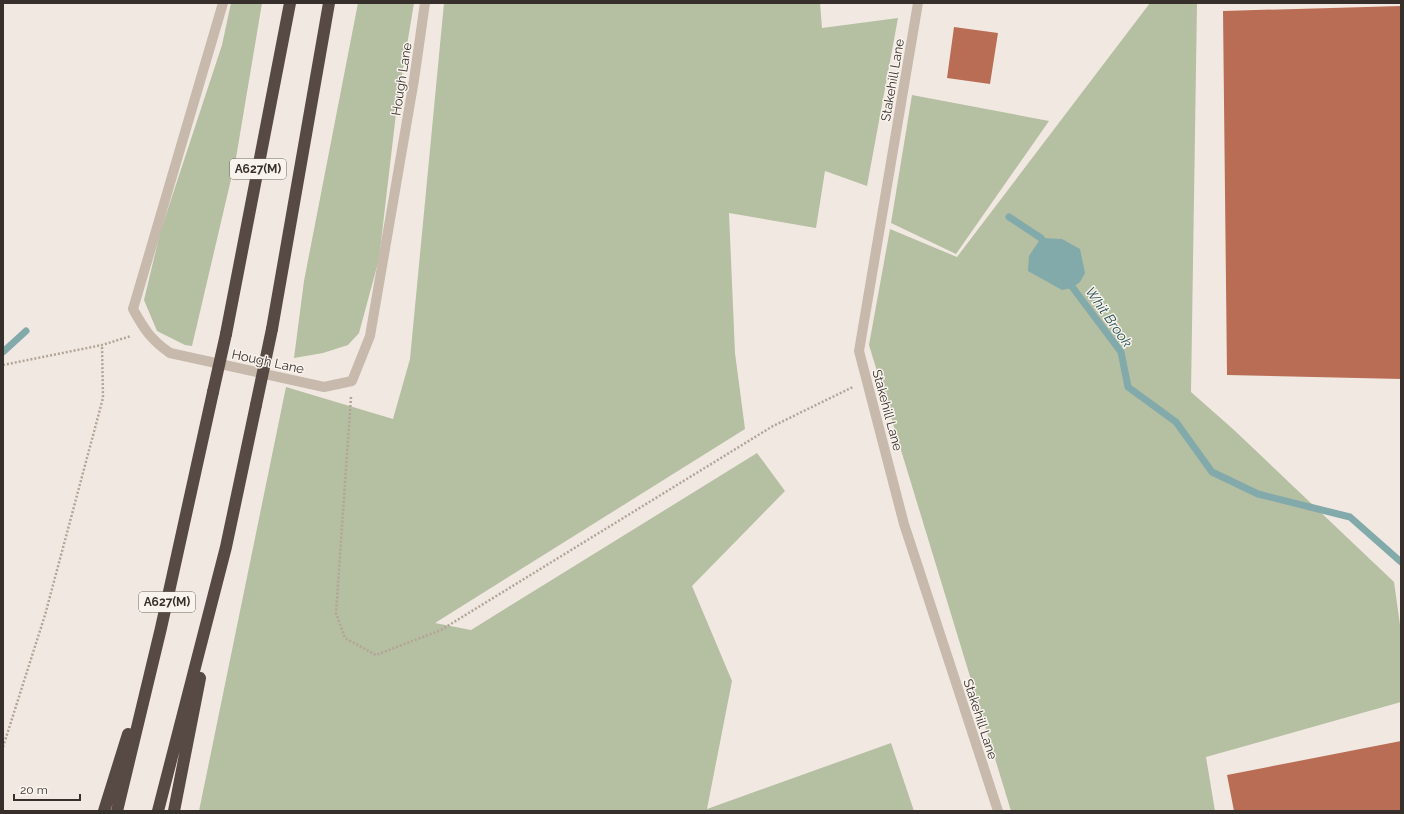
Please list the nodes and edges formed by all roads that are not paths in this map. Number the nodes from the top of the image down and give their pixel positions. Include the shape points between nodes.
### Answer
1 (223, 3) edge
2 (290, 3) edge
3 (330, 3) edge
4 (425, 3) edge
5 (918, 3) edge
6 (226, 547) junction
7 (161, 628) junction
8 (104, 811) edge
9 (117, 811) edge
10 (158, 811) edge
11 (174, 811) edge
12 (998, 811) edge

1 - 4 street, Hough Lane via 132,309 145,332 170,353 324,387 352,380 370,336
2 - 7 highway, A627(M), bridge via 226,334
3 - 6 highway, A627(M), bridge via 272,329
5 - 12 street, Stakehill Lane via 859,351 904,524
6 - 10 highway, A627(M)
6 - 11 highway, A627(M)
7 - 8 highway, A627(M)
7 - 9 highway, A627(M)

